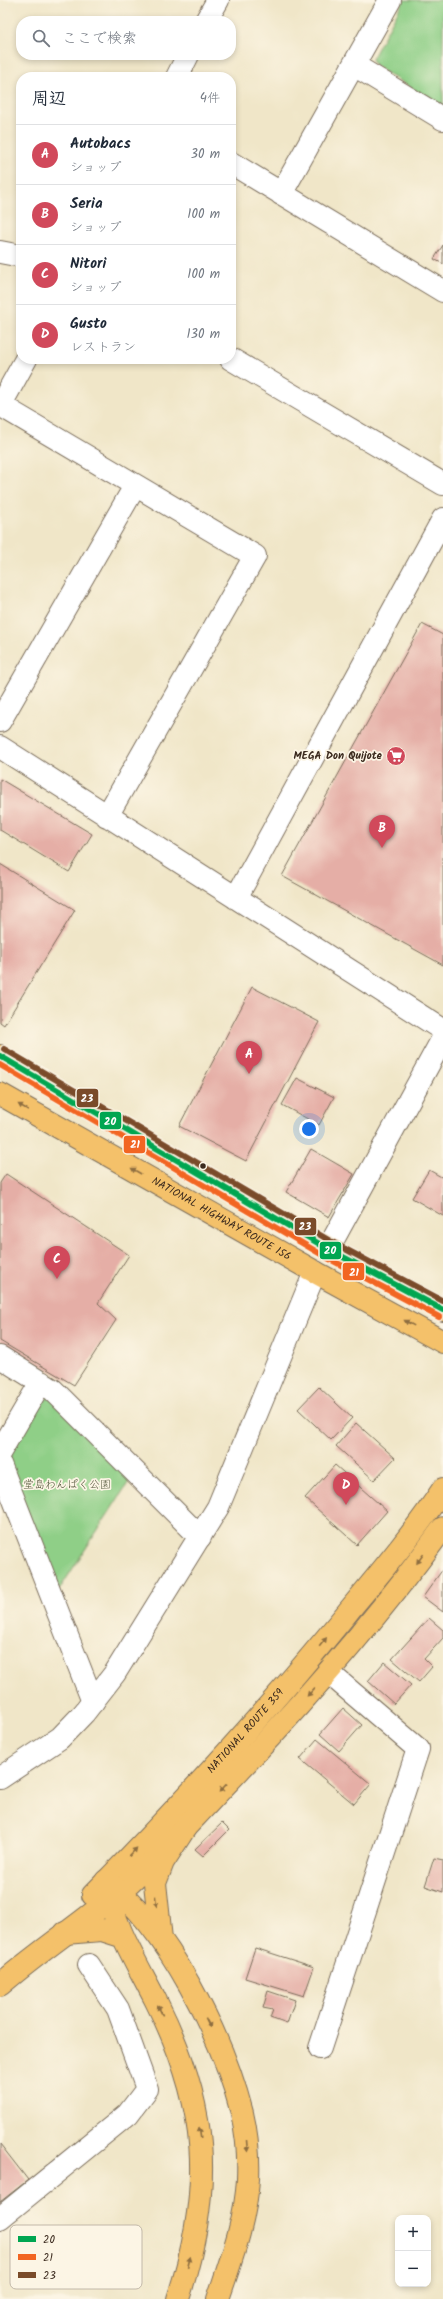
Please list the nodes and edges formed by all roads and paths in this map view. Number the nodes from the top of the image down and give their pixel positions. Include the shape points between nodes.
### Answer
1 (218, 0) edge
2 (390, 0) edge
3 (209, 16) edge
4 (186, 60) edge
5 (354, 65) junction
6 (180, 72) edge
7 (443, 119) edge
8 (236, 166) edge
9 (281, 194) junction
10 (0, 252) edge
11 (16, 255) edge
12 (443, 291) edge
13 (236, 362) edge
14 (23, 364) edge
15 (0, 405) edge
16 (443, 484) edge
17 (135, 486) junction
18 (443, 518) edge
19 (0, 721) edge
20 (0, 747) edge
21 (107, 816) junction
22 (236, 898) junction
23 (443, 1030) edge
24 (443, 1038) edge
25 (0, 1056) edge
26 (0, 1094) edge
27 (328, 1249) junction
28 (315, 1272) junction
29 (443, 1310) edge
30 (443, 1342) edge
31 (0, 1357) edge
32 (41, 1382) junction
33 (0, 1452) edge
34 (0, 1464) edge
35 (443, 1489) edge
36 (443, 1528) edge
37 (200, 1537) junction
38 (329, 1673) junction
39 (93, 1702) junction
40 (0, 1778) edge
41 (185, 1828) junction
42 (112, 1891) junction
43 (65, 1933) junction
44 (121, 1936) junction
45 (161, 1940) junction
46 (30, 1959) junction
47 (89, 1964) dead end
48 (0, 1985) edge
49 (320, 2048) dead end
50 (0, 2218) edge
51 (178, 2299) edge
52 (218, 2299) edge

1 - 3 street
2 - 5 street
4 - 6 street
5 - 7 street
5 - 9 street
8 - 9 street
9 - 12 street
10 - 11 street
13 - 16 street
14 - 15 street
15 - 17 street
17 - 19 street
17 - 21 street via 255,556
18 - 22 street
20 - 21 street
21 - 22 street
22 - 23 street
24 - 27 street
25 - 27 highway
28 -> 26 highway, NATIONAL HIGHWAY ROUTE 156
27 - 29 highway
30 -> 28 highway, NATIONAL HIGHWAY ROUTE 156
28 - 37 street via 218,1507
31 - 32 street
32 - 33 street
32 - 37 street via 53,1390
34 - 39 street
42 -> 35 highway, NATIONAL ROUTE 359 via 310,1658 418,1526
36 -> 38 highway, NATIONAL ROUTE 359
37 - 39 street via 115,1673
38 -> 41 highway, NATIONAL ROUTE 359
38 - 49 street via 418,1749
39 - 40 street via 60,1738
41 - 42 highway, NATIONAL ROUTE 359
41 -> 45 highway via 163,1862 156,1883
42 - 43 highway, NATIONAL ROUTE 359
42 - 44 highway
42 - 45 highway
42 - 46 highway, NATIONAL ROUTE 359
43 - 44 highway via 102,1930
43 - 46 highway, NATIONAL ROUTE 359
51 -> 44 highway via 196,2233 202,2192 202,2149 196,2109 173,2036
45 -> 52 highway via 181,1971 218,2044 233,2081 248,2146 248,2180 244,2212
46 - 48 highway, NATIONAL ROUTE 359
47 - 50 street via 118,2009 147,2089 128,2114

